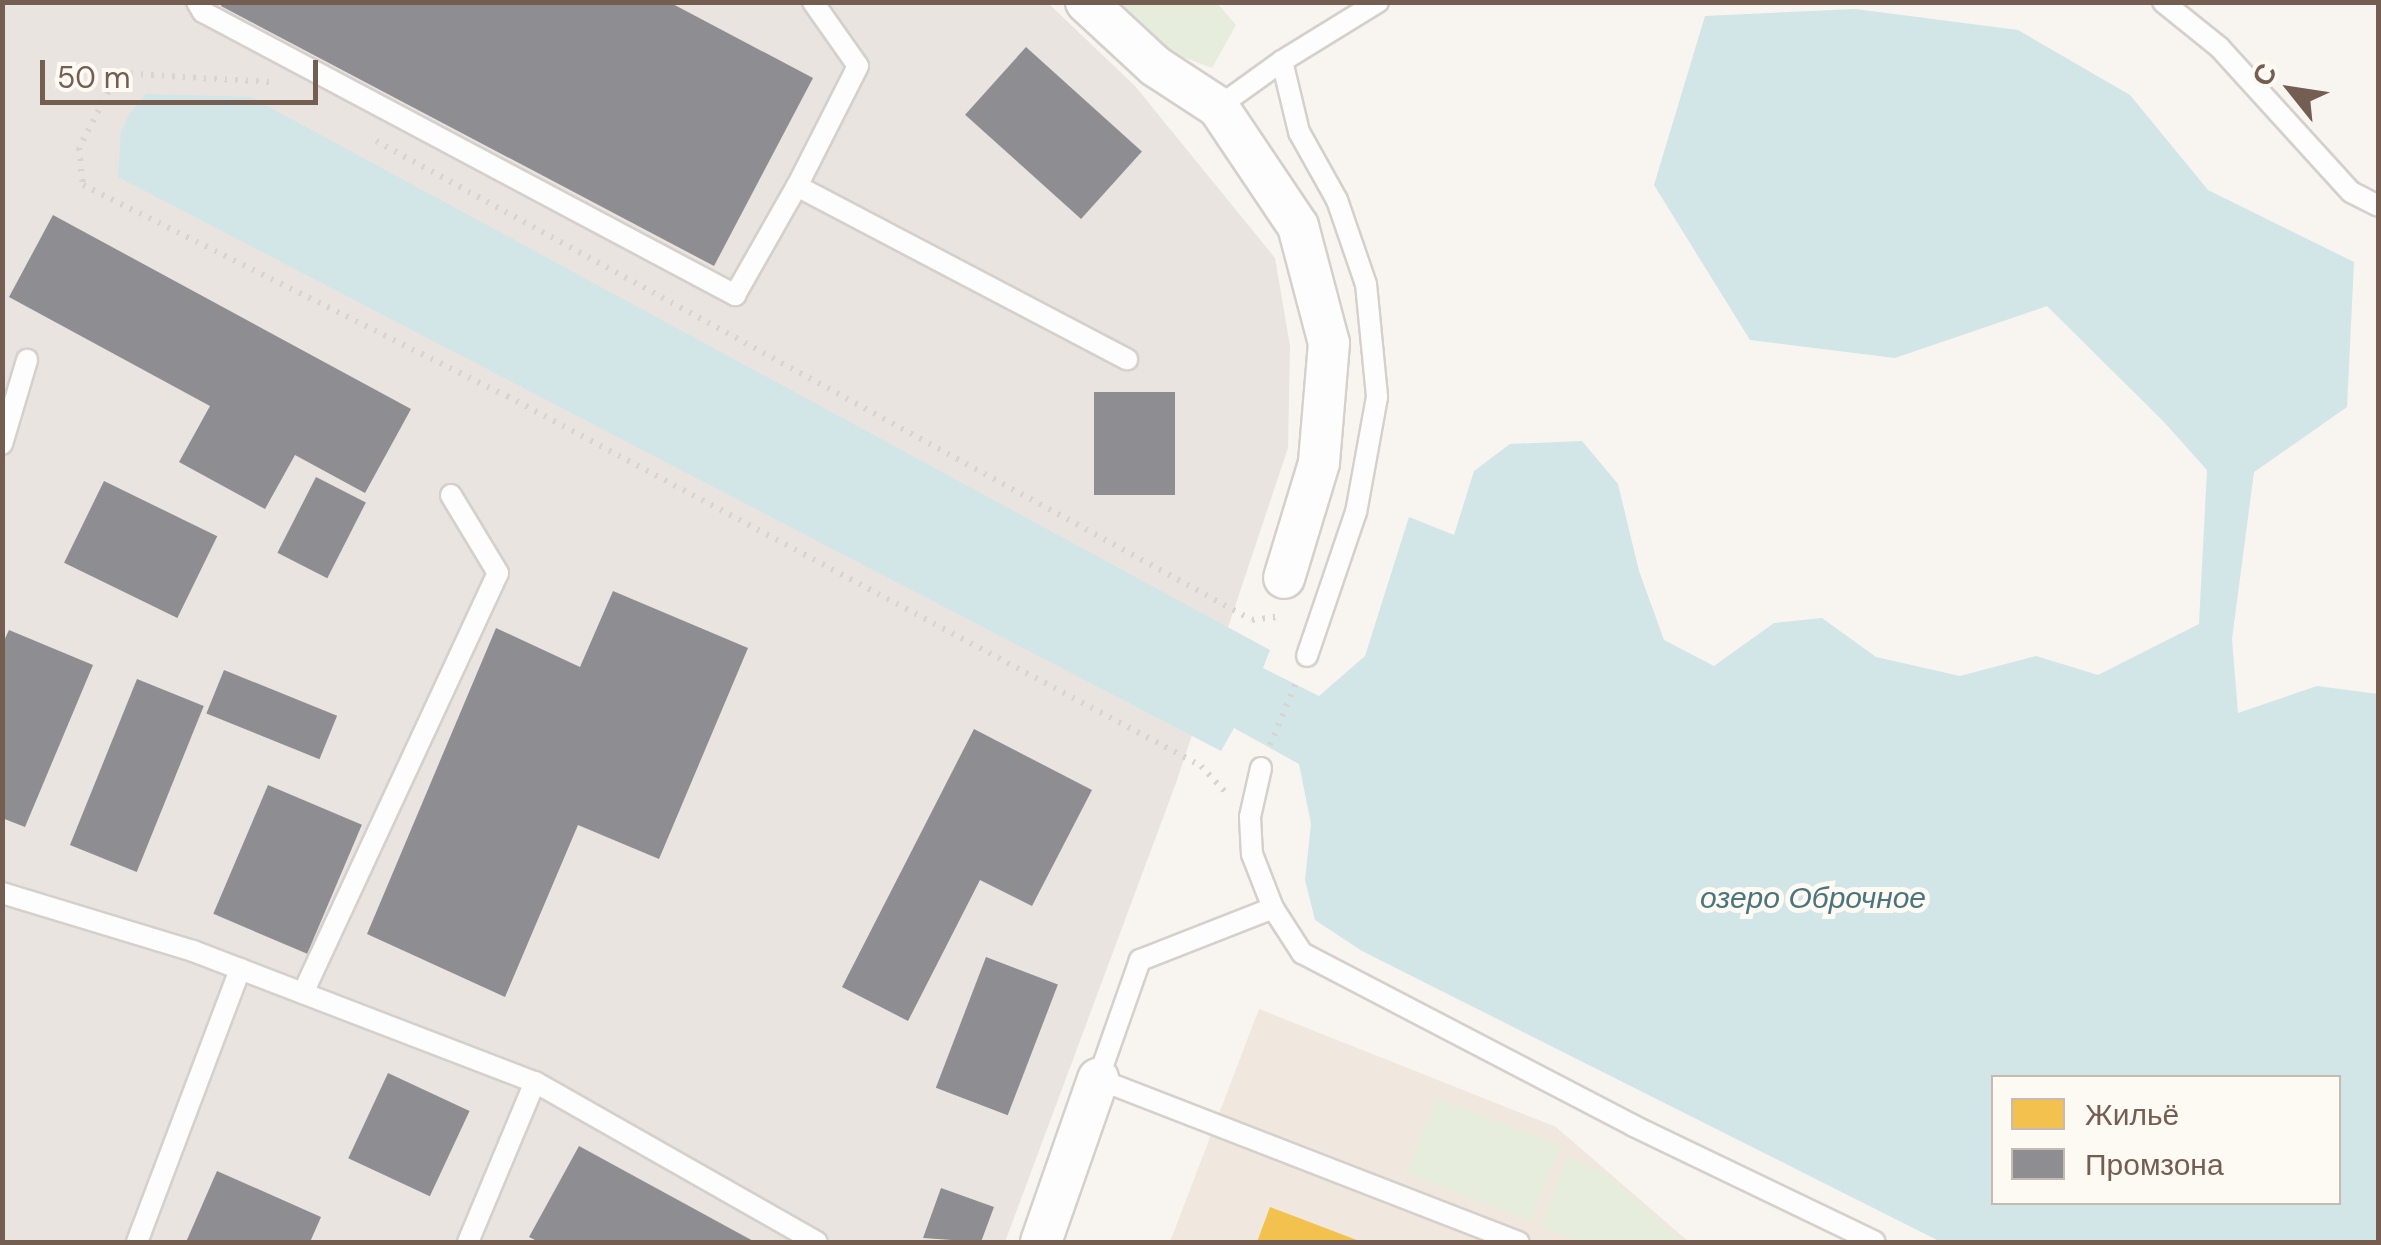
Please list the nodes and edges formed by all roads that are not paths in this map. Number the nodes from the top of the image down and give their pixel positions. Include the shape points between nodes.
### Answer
1 (197, 2) edge
2 (813, 2) edge
3 (1086, 2) edge
4 (1378, 2) edge
5 (2163, 2) edge
6 (1282, 61) junction
7 (1218, 107) junction
8 (797, 186) junction
9 (2378, 206) edge
10 (1127, 359) dead end
11 (27, 360) dead end
12 (2, 444) edge
13 (451, 494) dead end
14 (1284, 597) road end
15 (1304, 663) road end
16 (1264, 760) road end
17 (2, 893) edge
18 (1272, 908) junction
19 (240, 969) junction
20 (303, 994) junction
21 (1098, 1079) junction
22 (534, 1082) junction
23 (137, 1242) edge
24 (468, 1242) edge
25 (817, 1242) edge
26 (1041, 1242) edge
27 (1518, 1242) edge
28 (1874, 1242) edge

1 - 8 lane via 203,12 735,295
2 - 8 lane via 858,66
3 - 7 street via 1155,66
4 - 6 lane
5 - 9 lane via 2220,48 2351,192
6 - 7 lane
6 - 15 lane via 1299,132 1337,200 1366,284 1377,398 1356,512
7 - 14 street via 1298,226 1329,343 1318,463
8 - 10 lane
11 - 12 lane
13 - 20 lane via 498,573
16 - 18 lane via 1250,818 1252,854
17 - 19 lane
18 - 21 lane via 1140,960
18 - 28 lane via 1302,953
19 - 20 lane
19 - 23 lane
20 - 22 lane
21 - 26 street
21 - 27 lane
22 - 24 lane
22 - 25 lane

